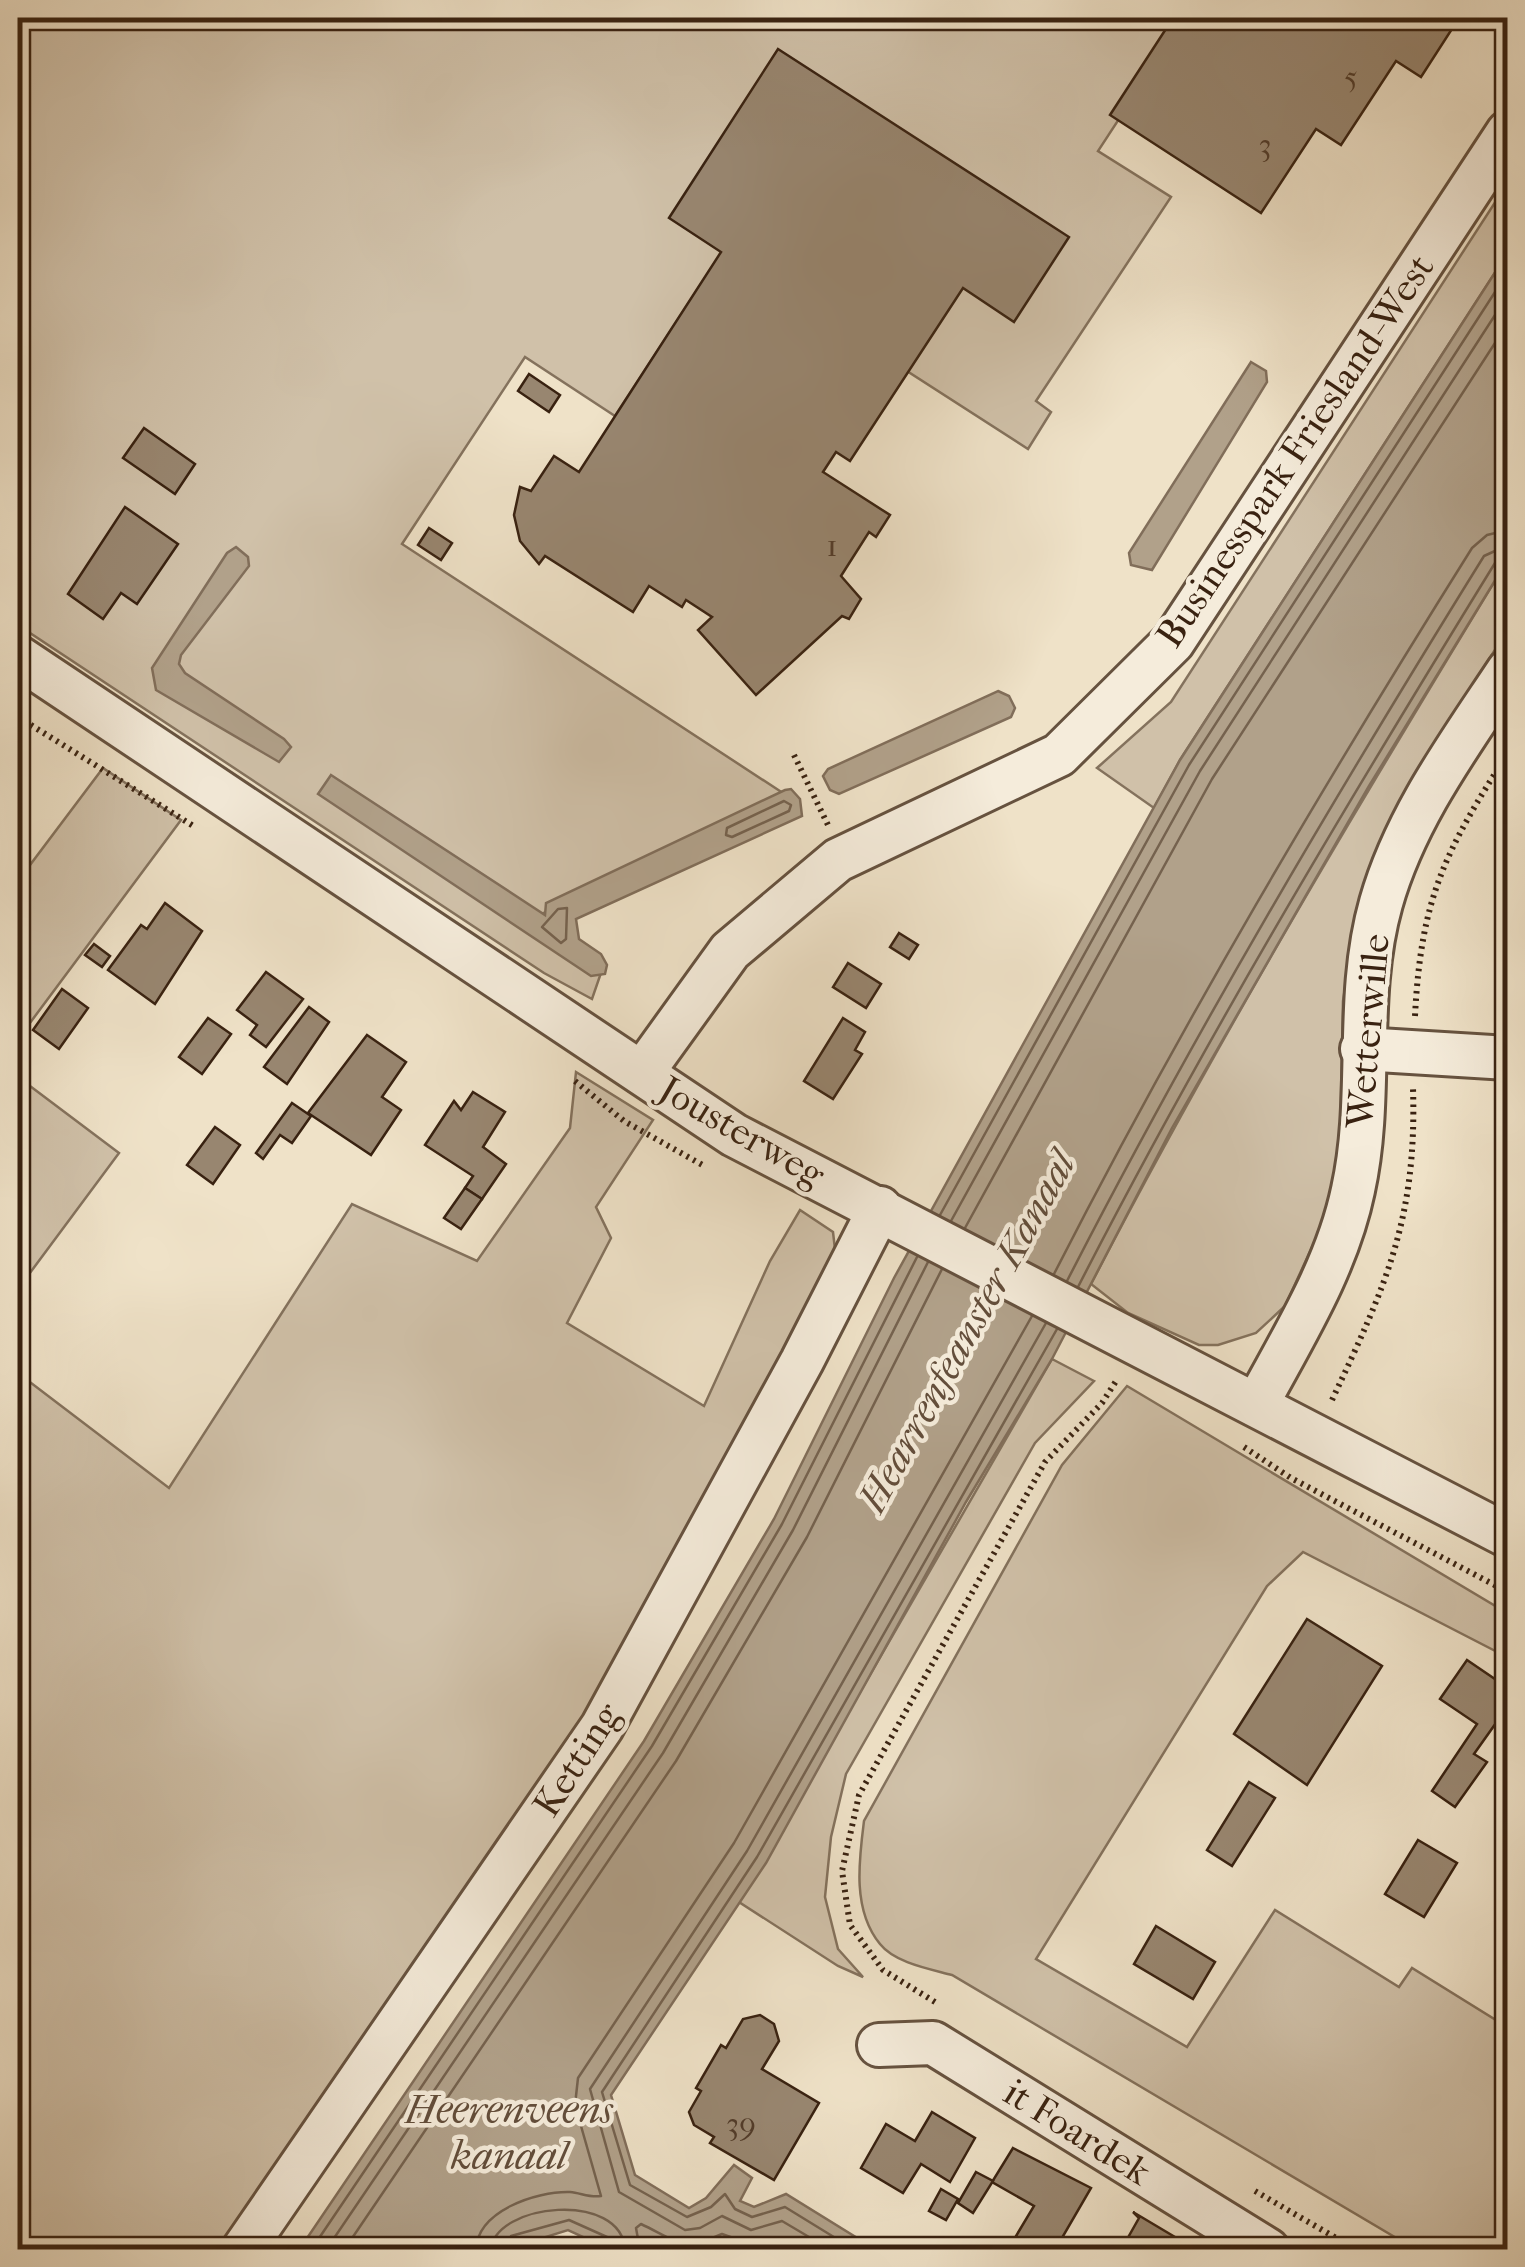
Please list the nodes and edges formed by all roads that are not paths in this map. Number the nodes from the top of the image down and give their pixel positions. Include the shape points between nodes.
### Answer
1 (1508, 132) edge
2 (18, 657) edge
3 (1508, 671) edge
4 (1362, 1049) junction
5 (1508, 1058) edge
6 (642, 1073) junction
7 (872, 1225) junction
8 (1258, 1404) junction
9 (1508, 1536) edge
10 (879, 2045) dead end
11 (243, 2250) edge
12 (1268, 2250) edge

1 - 6 street, Businesspark Friesland-West via 1173,642 1059,755 844,858 730,951
2 - 6 street, Jousterweg
3 - 4 street, Wetterwille via 1431,790 1393,869 1370,950
4 - 5 street
4 - 8 street, Wetterwille via 1359,1149 1341,1237
6 - 7 street, Jousterweg
7 - 8 street, Jousterweg via 919,1228
7 - 11 street, Ketting via 602,1727
8 - 9 street, Jousterweg
10 - 12 street, it Foardek via 933,2043

